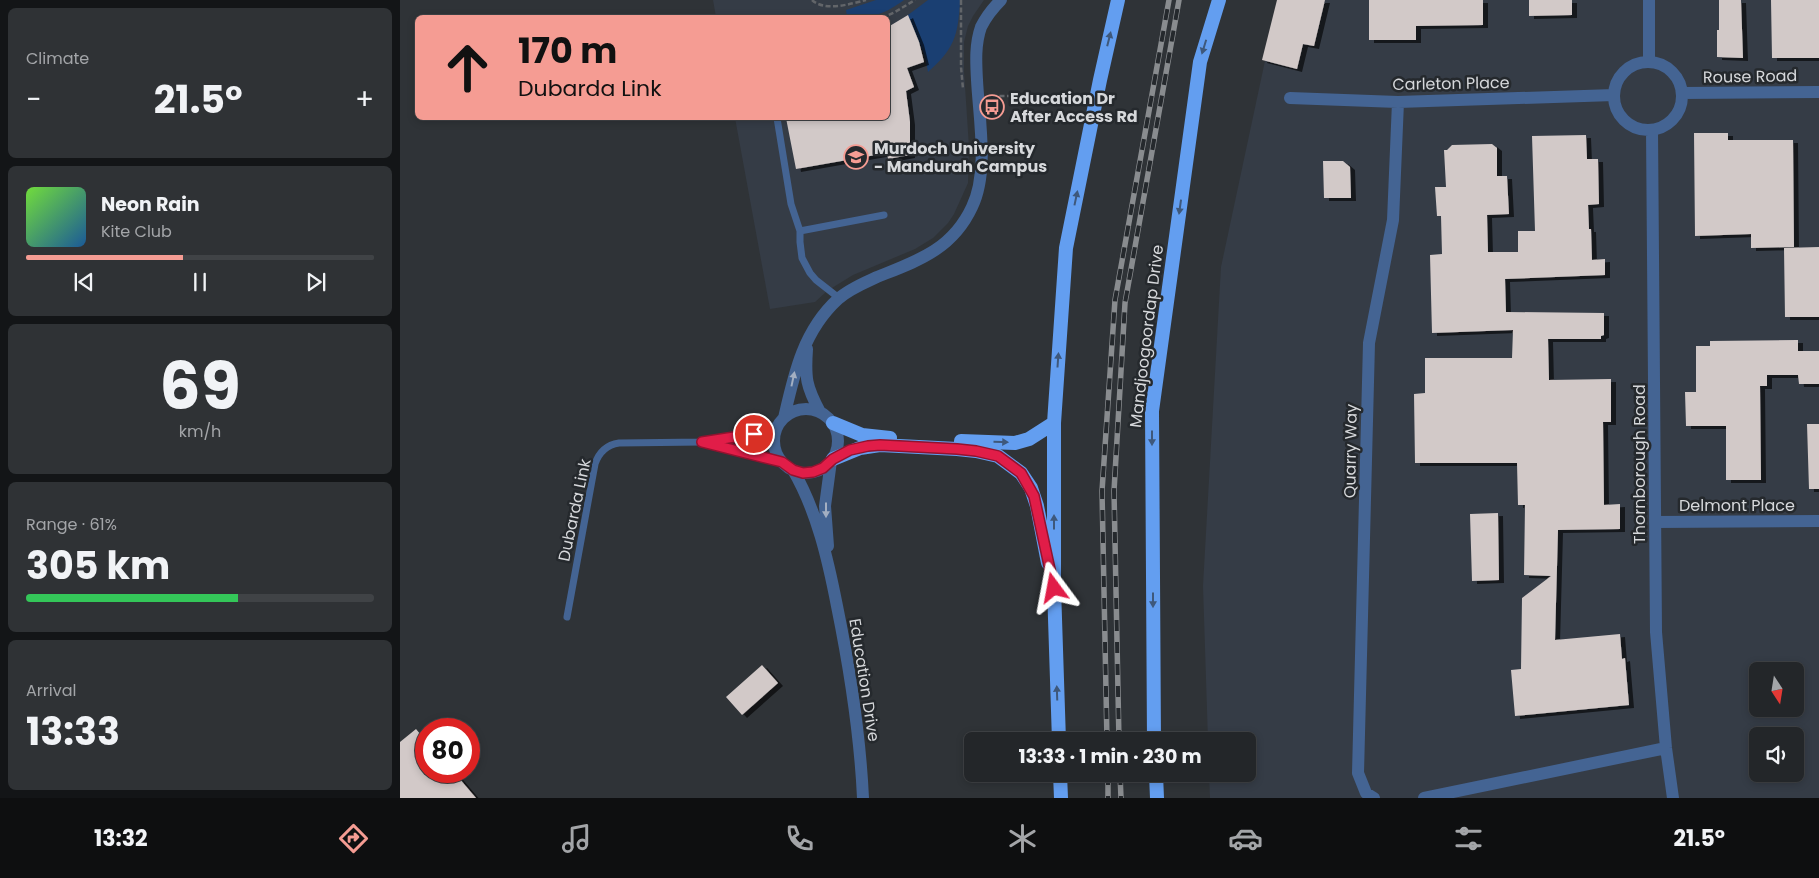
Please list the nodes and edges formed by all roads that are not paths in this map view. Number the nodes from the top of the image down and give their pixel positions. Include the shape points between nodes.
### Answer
1 (1001, 0) edge
2 (1118, 0) edge
3 (1218, 0) edge
4 (1649, 0) edge
5 (1649, 62) junction
6 (1819, 92) edge
7 (1682, 93) junction
8 (1614, 96) junction
9 (1290, 98) dead end
10 (1398, 102) junction
11 (777, 120) edge
12 (1652, 130) junction
13 (884, 215) dead end
14 (800, 231) junction
15 (839, 298) junction
16 (807, 341) junction
17 (820, 412) junction
18 (782, 421) junction
19 (833, 423) junction
20 (1054, 423) junction
21 (702, 442) junction
22 (832, 460) junction
23 (782, 462) junction
24 (793, 470) junction
25 (1819, 521) edge
26 (1655, 522) junction
27 (829, 568) junction
28 (1054, 588) junction
29 (567, 617) dead end
30 (1059, 732) edge
31 (1154, 732) edge
32 (1666, 748) junction
33 (1060, 782) edge
34 (1156, 782) edge
35 (863, 798) edge
36 (1061, 798) edge
37 (1157, 798) edge
38 (1374, 798) edge
39 (1424, 798) edge
40 (1673, 798) edge

1 - 15 street via 984,21 977,41 982,170 970,211 951,238 931,254 863,283
20 -> 2 highway via 1066,248
3 -> 31 highway, Mandjoogoordap Drive via 1200,62 1152,411
4 - 5 street
5 - 7 street via 1661,64 1672,71
5 - 8 street via 1636,64 1624,71 1616,82
6 - 7 street, Rouse Road
7 - 12 street via 1679,110 1668,123
8 - 10 street, Carleton Place
8 - 12 street via 1625,121 1638,128
9 - 10 street, Carleton Place
10 - 38 street, Quarry Way via 1393,220 1369,343 1358,773 1366,793
11 - 14 lane via 791,204
12 - 26 street, Thornborough Road
13 - 14 lane
14 - 15 lane via 802,258 810,273
15 - 16 street via 822,316
16 - 17 street via 806,380
18 -> 16 street via 794,372
17 - 18 street via 801,410
17 - 19 street
18 - 21 lane, Dubarda Link via 747,436
18 - 23 street via 774,443
19 -> 20 highway via 876,437 1015,443 1030,439
19 - 22 street via 838,441
28 -> 20 highway
21 - 23 lane, Dubarda Link
21 - 29 lane, Dubarda Link via 618,443 601,452 595,464
22 - 24 street via 813,472
22 -> 27 street, Education Drive via 825,506
22 - 28 highway via 860,448 880,445 957,449 998,456 1021,473 1034,496
23 - 24 street
24 - 27 street, Education Drive via 808,499
25 - 26 street, Delmont Place
26 - 32 street, Thornborough Road via 1656,632
27 - 35 street, Education Drive via 851,681
30 -> 28 highway
32 - 39 street
32 - 40 street, Thornborough Road
33 - 36 highway
34 - 37 highway

